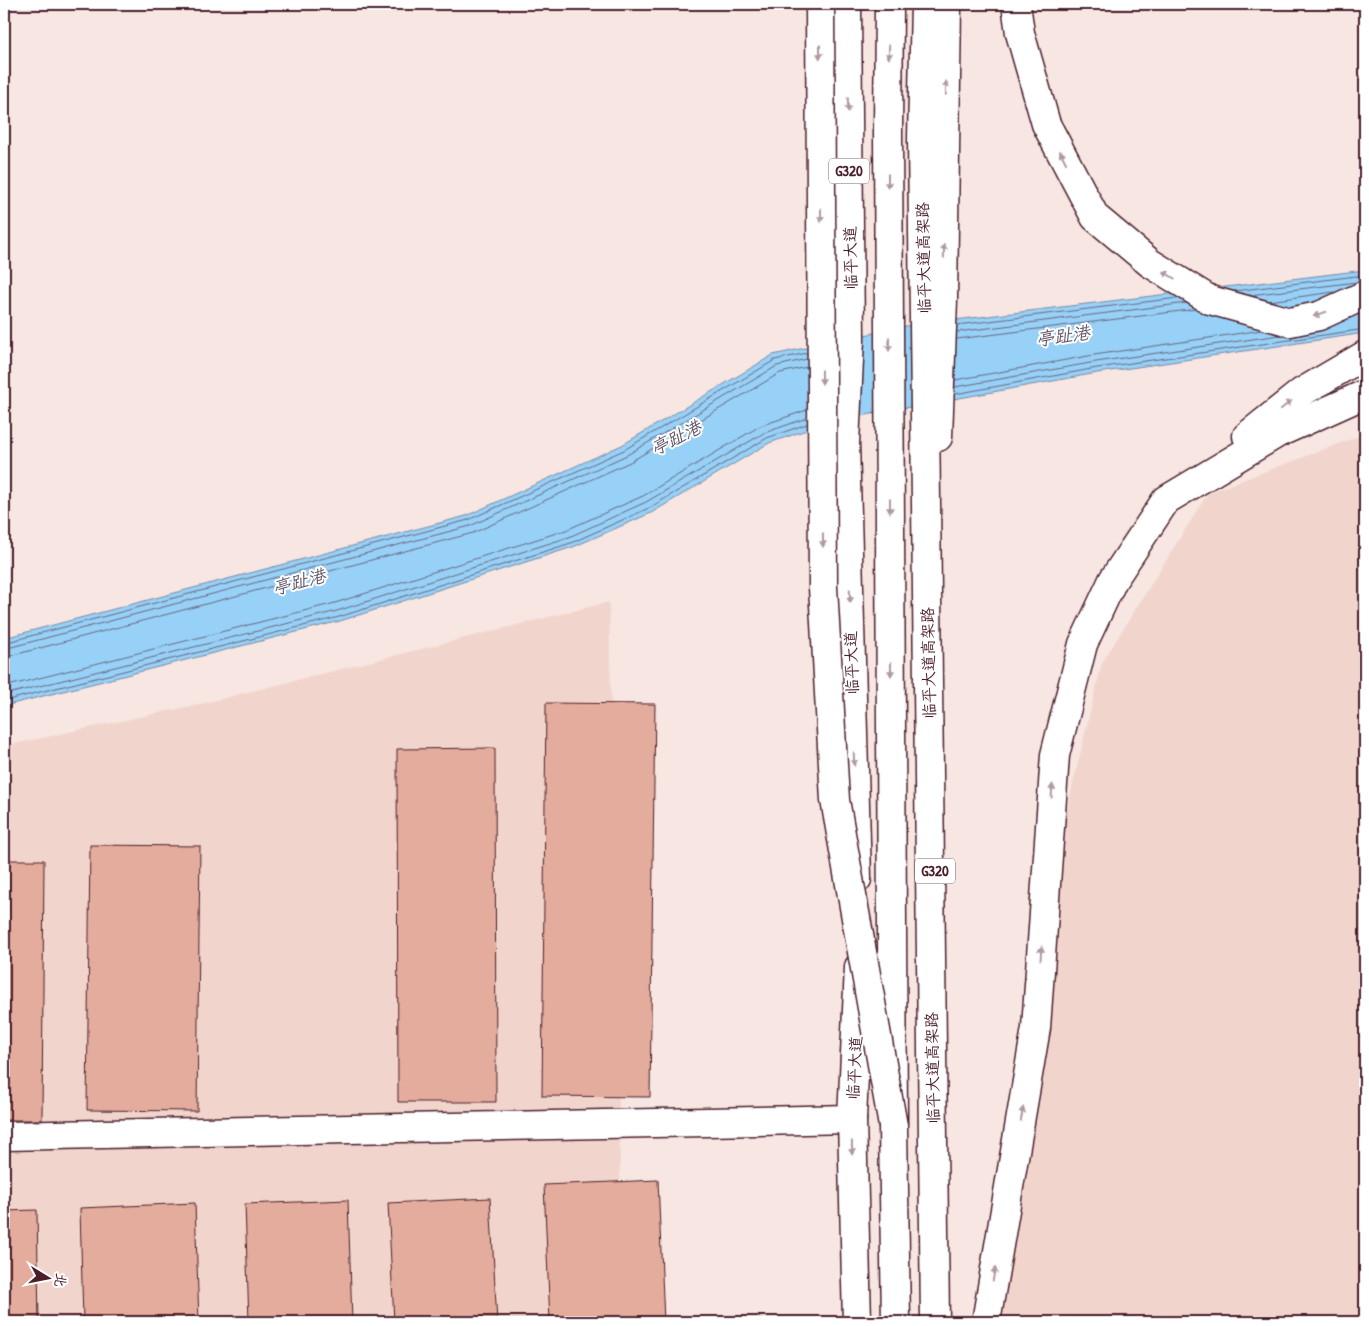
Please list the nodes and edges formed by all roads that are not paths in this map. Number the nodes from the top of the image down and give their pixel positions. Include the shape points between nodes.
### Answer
1 (820, 4) edge
2 (847, 4) edge
3 (889, 4) edge
4 (926, 4) edge
5 (947, 4) edge
6 (1016, 4) edge
7 (1365, 295) edge
8 (1365, 355) edge
9 (1365, 394) edge
10 (1166, 500) junction
11 (852, 1119) junction
12 (893, 1126) junction
13 (4, 1136) edge
14 (857, 1322) edge
15 (896, 1322) edge
16 (935, 1322) edge
17 (947, 1322) edge
18 (986, 1322) edge

1 -> 12 main road, bridge via 823,587 835,800
2 -> 11 main road, 临平大道 / G320 via 850,338 845,443 860,957
3 -> 12 main road, 临平大道高架路, bridge
4 - 16 main road, 临平大道高架路 via 922,138
17 -> 5 main road, G320 via 935,922 938,420
7 -> 6 main road via 1318,316 1290,322 1210,300 1150,263 1095,217 1046,124 1020,33
10 -> 8 main road via 1302,392
9 - 10 main road via 1278,433
18 -> 10 main road via 1036,1028 1055,755 1083,644 1113,580
11 - 13 main road
11 -> 14 main road, 临平大道 / G320
12 - 15 main road, 临平大道高架路

